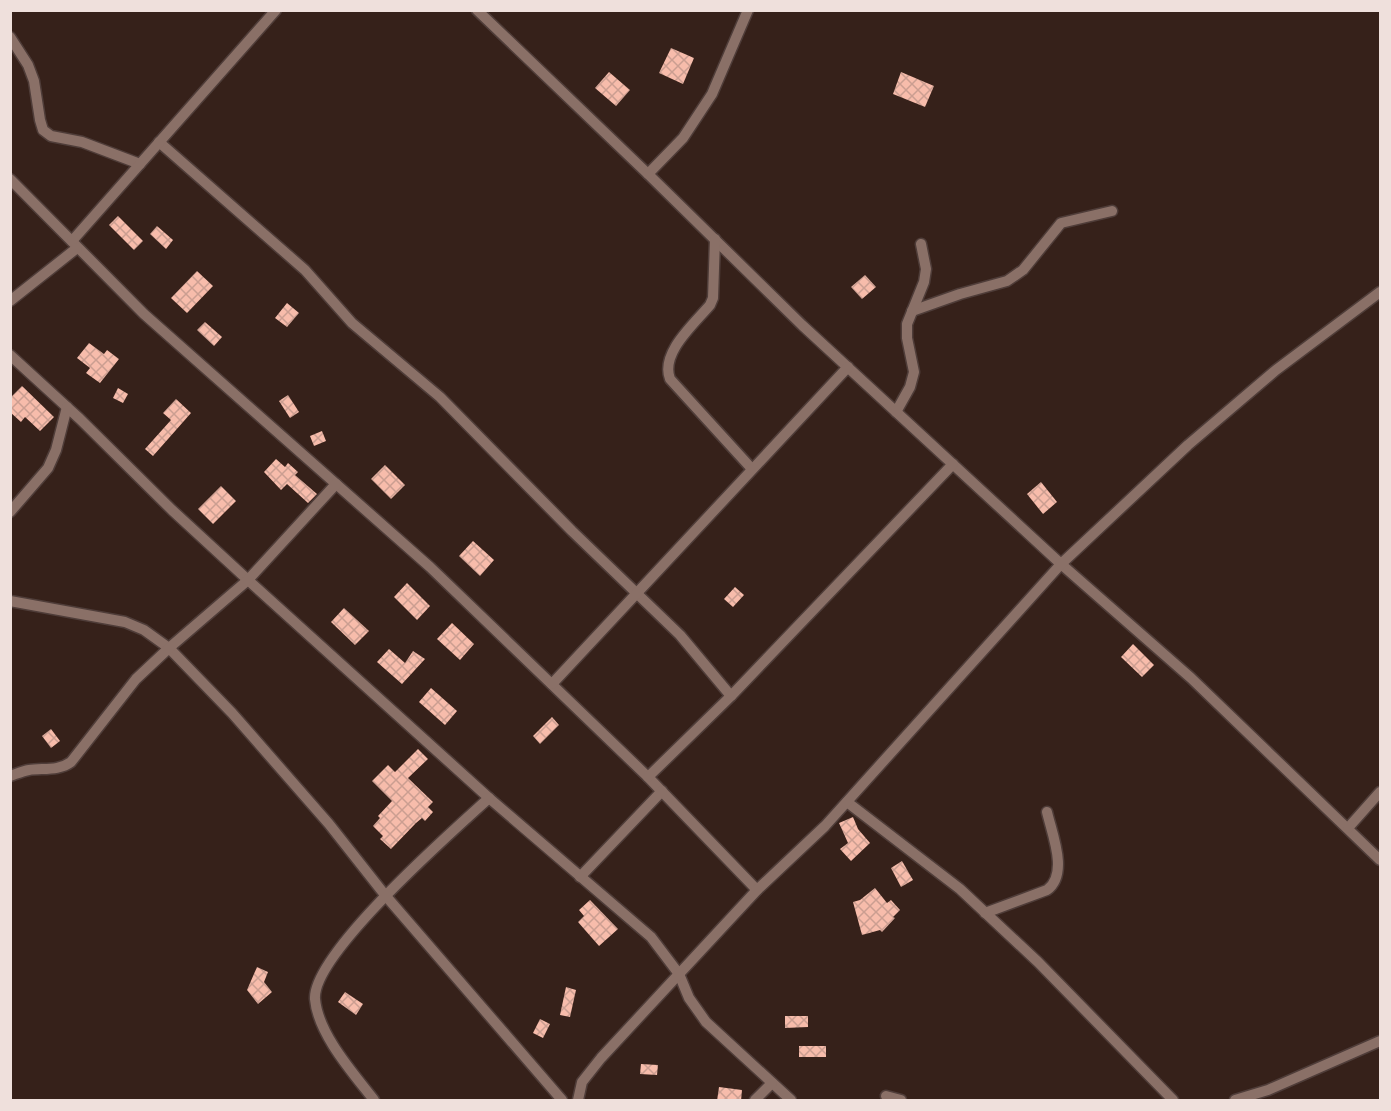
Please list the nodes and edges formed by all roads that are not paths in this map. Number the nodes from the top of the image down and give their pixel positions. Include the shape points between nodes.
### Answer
1 (276, 10) edge
2 (477, 10) edge
3 (748, 10) edge
4 (10, 38) edge
5 (159, 142) junction
6 (140, 164) junction
7 (648, 174) junction
8 (10, 179) edge
9 (1112, 211) dead end
10 (715, 239) junction
11 (74, 244) junction
12 (921, 244) dead end
13 (1380, 292) edge
14 (10, 301) edge
15 (912, 311) junction
16 (10, 355) edge
17 (848, 367) junction
18 (67, 407) junction
19 (896, 412) junction
20 (953, 464) junction
21 (752, 469) junction
22 (336, 484) junction
23 (10, 512) edge
24 (1061, 564) junction
25 (248, 580) junction
26 (636, 593) junction
27 (10, 601) edge
28 (169, 648) junction
29 (552, 684) junction
30 (731, 696) junction
31 (10, 776) edge
32 (648, 777) junction
33 (662, 791) junction
34 (1380, 792) edge
35 (489, 798) junction
36 (847, 802) junction
37 (1047, 812) dead end
38 (1348, 828) junction
39 (1380, 860) edge
40 (580, 877) junction
41 (757, 890) junction
42 (385, 896) junction
43 (986, 913) junction
44 (679, 974) junction
45 (1380, 1041) edge
46 (772, 1083) junction
47 (886, 1096) dead end
48 (374, 1101) edge
49 (562, 1101) edge
50 (578, 1101) edge
51 (754, 1101) edge
52 (791, 1101) edge
53 (901, 1101) edge
54 (1173, 1101) edge
55 (1235, 1101) edge

1 - 5 street
2 - 7 street
3 - 7 street via 712,94 683,138
4 - 6 street via 28,64 43,130 51,136 82,141
5 - 6 street
5 - 26 street via 305,270 352,323 440,397
6 - 11 street
7 - 10 street
8 - 11 street
9 - 15 street via 1061,223 1023,270 1007,281
10 - 17 street
10 - 21 street via 713,298 672,351 667,371
11 - 14 street
11 - 22 street via 144,314
12 - 15 street via 926,269
13 - 24 street via 1276,370
15 - 19 street via 907,331 914,372
16 - 18 street
17 - 19 street
17 - 21 street
18 - 23 street via 48,468
18 - 25 street
19 - 20 street
20 - 24 street
20 - 30 street
21 - 26 street
22 - 25 street
22 - 29 street
24 - 36 street
24 - 38 street via 1191,678
25 - 28 street
25 - 35 street
26 - 29 street
26 - 30 street via 680,635
27 - 28 street via 125,622
28 - 31 street via 136,680 71,762
28 - 42 street via 329,824
29 - 32 street
30 - 32 street
32 - 33 street
33 - 40 street
33 - 41 street
34 - 38 street
35 - 40 street
35 - 42 street
36 - 41 street
36 - 43 street
37 - 43 street via 1058,868 1053,885
38 - 39 street
40 - 44 street via 651,937
41 - 44 street
42 - 48 street via 327,963 315,997 331,1042
42 - 49 street
43 - 54 street
44 - 46 street via 689,998 706,1022
44 - 50 street via 601,1058 582,1082
45 - 55 street
46 - 51 street
46 - 52 street
47 - 53 street

